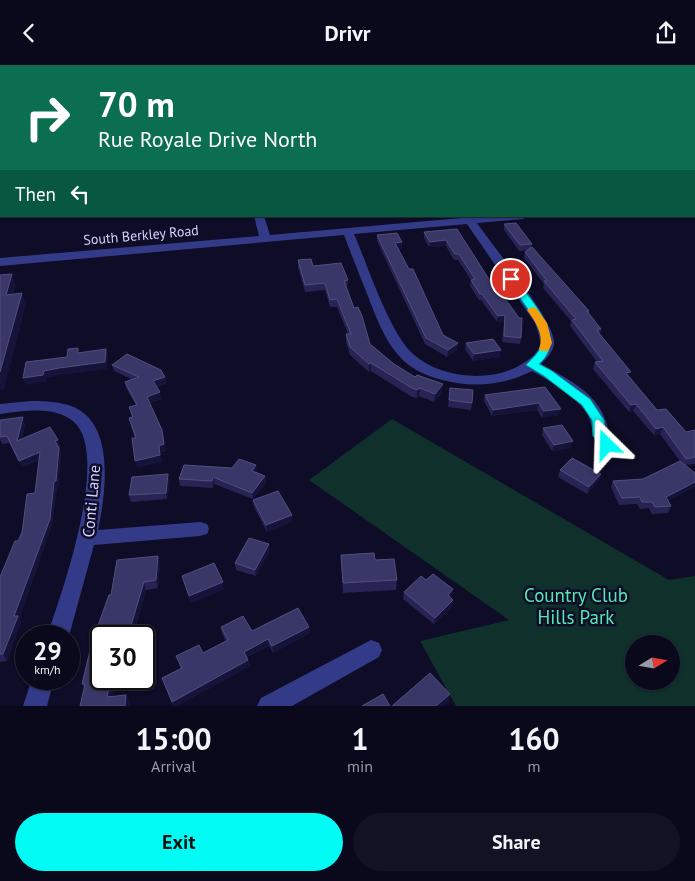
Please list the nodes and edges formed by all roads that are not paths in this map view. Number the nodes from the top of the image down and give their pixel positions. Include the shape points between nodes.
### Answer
1 (259, 217) edge
2 (512, 217) edge
3 (470, 221) junction
4 (348, 232) junction
5 (265, 239) junction
6 (0, 262) edge
7 (532, 365) junction
8 (0, 409) edge
9 (618, 449) dead end
10 (200, 529) dead end
11 (88, 538) junction
12 (62, 625) edge
13 (371, 650) dead end
14 (40, 690) edge
15 (35, 706) edge
16 (269, 706) edge

1 - 5 street
2 - 3 street, South Berkley Road
3 - 4 street, South Berkley Road
3 - 7 street via 542,323 547,343 541,357
4 - 5 street, South Berkley Road
4 - 7 street via 389,333 397,348 409,359 436,373 464,379 490,379 519,372
5 - 6 street, South Berkley Road
7 - 9 street via 586,402 598,420 600,436 607,445
8 - 11 street, Conti Lane via 29,405 59,408 82,419 93,440 96,473
10 - 11 street
11 - 12 street, Conti Lane
13 - 16 street
14 - 15 street

